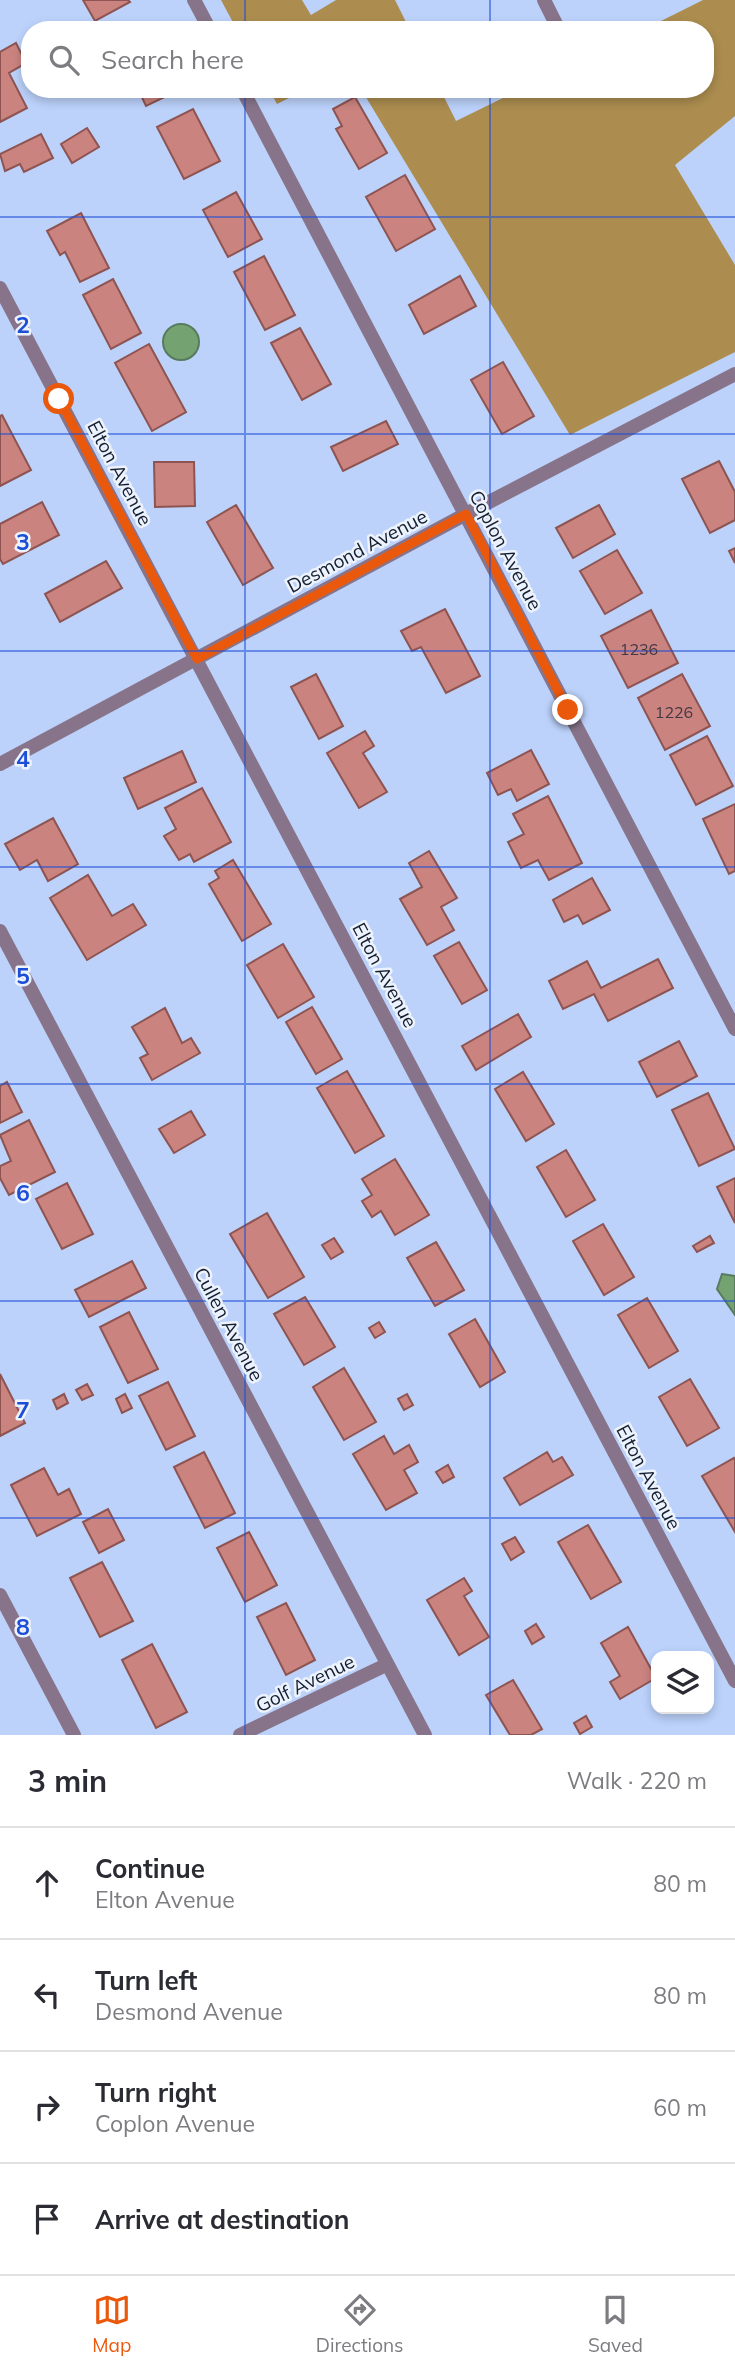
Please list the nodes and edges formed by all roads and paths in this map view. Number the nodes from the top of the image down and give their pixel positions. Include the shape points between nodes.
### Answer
1 (194, 0) edge
2 (544, 0) edge
3 (205, 21) edge
4 (554, 21) edge
5 (247, 98) edge
6 (0, 288) edge
7 (735, 374) edge
8 (466, 514) junction
9 (197, 659) junction
10 (0, 764) edge
11 (0, 931) edge
12 (735, 1029) edge
13 (0, 1595) edge
14 (386, 1665) junction
15 (735, 1681) edge
16 (74, 1735) edge
17 (240, 1735) edge
18 (425, 1735) edge

1 - 3 street
2 - 4 street
5 - 8 street, Coplon Avenue
6 - 9 street, Elton Avenue
7 - 8 street, Desmond Avenue
8 - 9 street, Desmond Avenue
8 - 12 street, Coplon Avenue
9 - 10 street, Desmond Avenue
9 - 15 street, Elton Avenue
11 - 14 street, Cullen Avenue
13 - 16 street
14 - 17 street, Golf Avenue
14 - 18 street, Cullen Avenue

